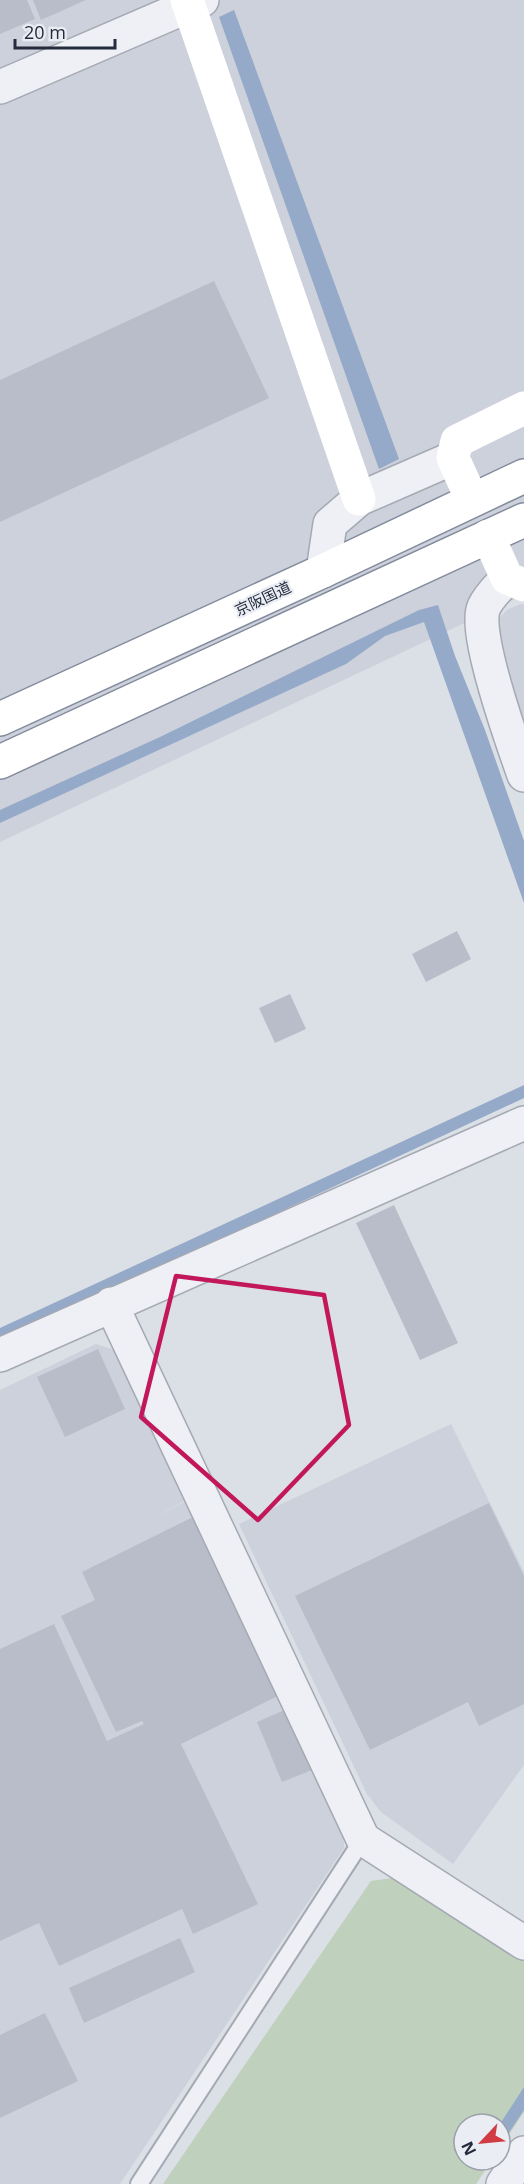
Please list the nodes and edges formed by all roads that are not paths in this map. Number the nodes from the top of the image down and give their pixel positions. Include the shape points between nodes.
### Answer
1 (193, 2) edge
2 (0, 87) edge
3 (524, 408) edge
4 (453, 458) junction
5 (524, 476) edge
6 (359, 499) junction
7 (472, 500) junction
8 (524, 520) edge
9 (488, 536) junction
10 (336, 565) junction
11 (515, 582) edge
12 (0, 719) edge
13 (0, 762) edge
14 (524, 775) edge
15 (524, 1123) edge
16 (111, 1304) junction
17 (0, 1355) edge
18 (363, 1839) junction
19 (524, 1943) edge
20 (524, 2153) edge
21 (139, 2184) edge
22 (503, 2184) edge

1 - 2 street
1 - 6 main road
3 - 4 main road via 457,441
4 - 6 street
4 - 7 main road
5 - 7 main road, 京阪国道
6 - 10 street via 330,524
7 - 10 main road, 京阪国道
8 - 9 main road
9 - 11 main road
9 - 13 main road
10 - 12 main road, 京阪国道
11 - 14 street via 483,608 482,628 500,710
15 - 16 street
16 - 17 street
16 - 18 street
18 - 19 street
18 - 21 lane
20 - 22 street

